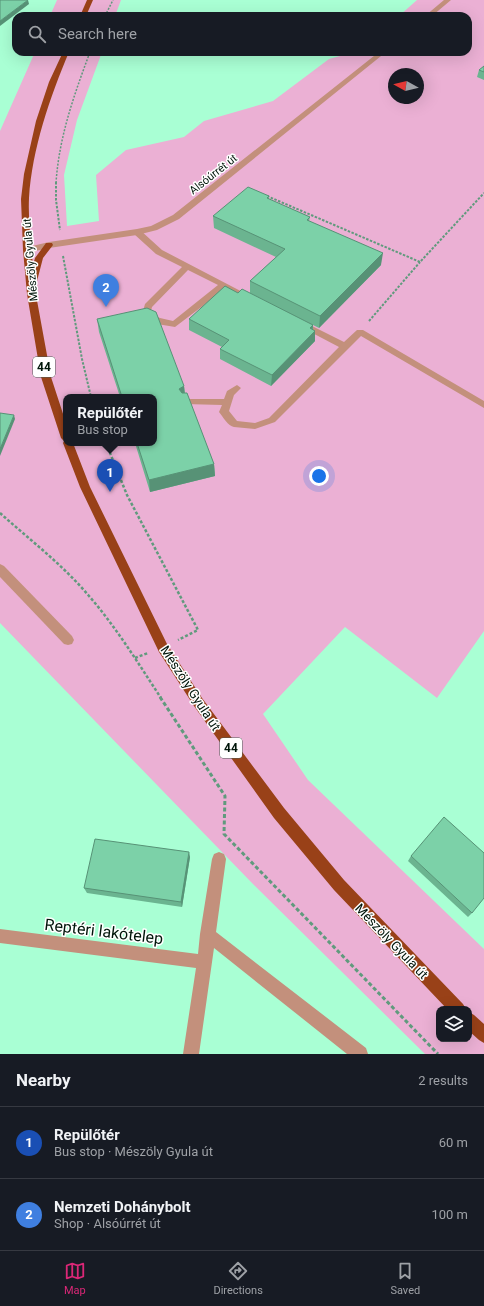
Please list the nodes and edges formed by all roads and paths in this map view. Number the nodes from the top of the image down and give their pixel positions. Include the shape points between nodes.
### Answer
1 (90, 0) edge
2 (113, 0) edge
3 (448, 0) edge
4 (85, 12) edge
5 (108, 12) edge
6 (433, 12) edge
7 (64, 56) edge
8 (88, 56) edge
9 (378, 56) edge
10 (484, 193) edge
11 (262, 194) edge
12 (137, 232) junction
13 (61, 243) junction
14 (49, 244) junction
15 (27, 250) junction
16 (420, 262) junction
17 (187, 266) junction
18 (224, 285) junction
19 (31, 294) junction
20 (258, 302) edge
21 (298, 322) edge
22 (360, 332) junction
23 (345, 346) junction
24 (237, 388) dead end
25 (90, 394) edge
26 (186, 402) edge
27 (227, 402) junction
28 (484, 405) edge
29 (63, 429) edge
30 (69, 446) edge
31 (107, 446) edge
32 (0, 513) edge
33 (0, 569) edge
34 (198, 630) dead end
35 (68, 640) dead end
36 (219, 859) dead end
37 (207, 934) junction
38 (0, 936) edge
39 (203, 962) junction
40 (455, 1006) edge
41 (472, 1023) edge
42 (483, 1032) edge
43 (191, 1054) edge
44 (360, 1054) edge
45 (438, 1054) edge

1 - 4 main road
2 - 5 path
3 - 6 street
7 - 15 main road, Mészöly Gyula út / 44 via 40,121 28,174 24,199
8 - 13 path via 68,109 58,156 56,190
9 - 12 street, Alsóúrrét út via 176,217 154,228
10 - 16 path
11 - 16 path
12 - 13 street, Alsóúrrét út
12 - 17 lane via 158,252
13 - 14 street, Alsóúrrét út
13 - 25 path
14 - 15 street, Alsóúrrét út
14 - 19 main road via 39,258
15 - 19 main road, Mészöly Gyula út / 44
16 - 22 path
17 - 18 lane
17 - 18 lane via 148,306 146,315 158,321 175,324
18 - 20 lane
19 - 29 main road, Mészöly Gyula út / 44 via 46,377
21 - 23 lane
22 - 23 lane
22 - 28 lane
23 - 27 lane via 272,420 255,426 234,424 224,412
24 - 27 lane via 230,393
26 - 27 lane
30 - 40 main road, Mészöly Gyula út / 44 via 85,487 163,648 198,702 279,813 339,885
31 - 34 path via 127,495
32 - 45 path via 89,596 135,658 225,796 224,834
33 - 35 street
36 - 37 street
37 - 39 street
37 - 44 street
38 - 39 street, Reptéri lakótelep
39 - 43 street
41 - 42 main road

